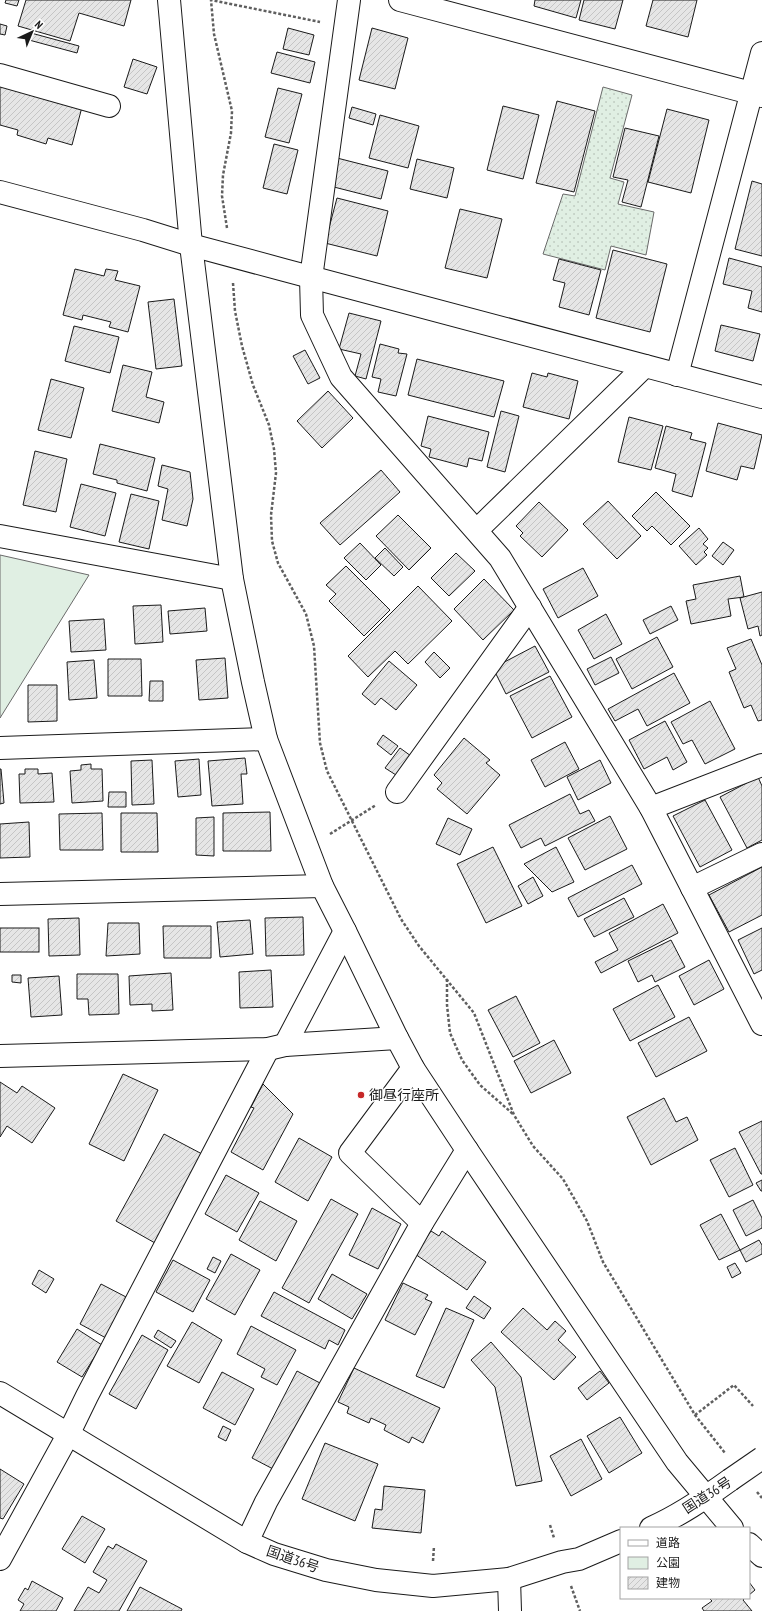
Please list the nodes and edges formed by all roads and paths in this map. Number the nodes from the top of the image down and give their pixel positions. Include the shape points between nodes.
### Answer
1 (169, 0) edge
2 (211, 0) edge
3 (350, 0) edge
4 (400, 0) edge
5 (346, 27) junction
6 (762, 52) edge
7 (0, 75) edge
8 (757, 94) edge
9 (110, 106) dead end
10 (0, 192) edge
11 (191, 245) junction
12 (311, 278) junction
13 (645, 366) junction
14 (677, 375) junction
15 (762, 397) edge
16 (476, 530) junction
17 (0, 536) edge
18 (232, 579) junction
19 (530, 607) junction
20 (266, 739) junction
21 (0, 748) edge
22 (762, 765) edge
23 (397, 792) joint
24 (650, 808) junction
25 (307, 849) junction
26 (762, 854) edge
27 (322, 886) junction
28 (692, 888) junction
29 (0, 894) edge
30 (345, 931) junction
31 (447, 978) dead end
32 (762, 1024) edge
33 (397, 1038) junction
34 (276, 1047) junction
35 (0, 1056) edge
36 (413, 1068) junction
37 (514, 1116) dead end
38 (467, 1150) junction
39 (422, 1224) junction
40 (0, 1393) edge
41 (753, 1406) dead end
42 (695, 1415) dead end
43 (68, 1435) junction
44 (762, 1458) edge
45 (706, 1497) junction
46 (653, 1527) edge
47 (731, 1527) edge
48 (620, 1541) edge
49 (247, 1542) junction
50 (750, 1545) edge
51 (762, 1556) edge
52 (0, 1559) edge
53 (509, 1579) junction
54 (510, 1611) edge

1 - 11 main road
2 - 5 path
3 - 5 main road
4 - 8 main road
5 - 12 main road
6 - 8 main road
7 - 9 main road
8 - 14 main road
10 - 11 main road
11 - 12 main road
11 - 18 main road
12 - 13 main road
12 - 16 main road via 312,315 341,376
13 - 14 main road
13 - 16 main road
14 - 15 main road
16 - 19 main road via 500,558
17 - 18 main road
18 - 20 main road
19 - 23 main road
19 - 24 main road
20 - 21 main road
20 - 25 main road
22 - 24 main road
23 - 25 path
24 - 28 main road
25 - 27 main road
26 - 28 main road
27 - 29 main road
27 - 30 main road
28 - 32 main road
30 - 33 main road
30 - 34 main road
31 - 37 path via 450,1033 462,1060 480,1085
33 - 34 main road
33 - 36 main road
34 - 35 main road
34 - 43 main road
36 - 38 main road
36 - 39 main road via 350,1153
38 - 39 main road
38 - 45 main road via 677,1462
39 - 49 main road via 266,1502
40 - 43 main road, 国道36号
41 - 42 path via 734,1385
43 - 49 main road, 国道36号
43 - 52 main road
44 - 45 main road, 国道36号, bridge
45 - 46 main road, 国道36号
45 - 47 main road
48 - 53 main road, 国道36号 via 579,1559
49 - 53 main road, 国道36号 via 274,1554 326,1570 376,1580 433,1586
50 - 51 main road
53 - 54 main road

